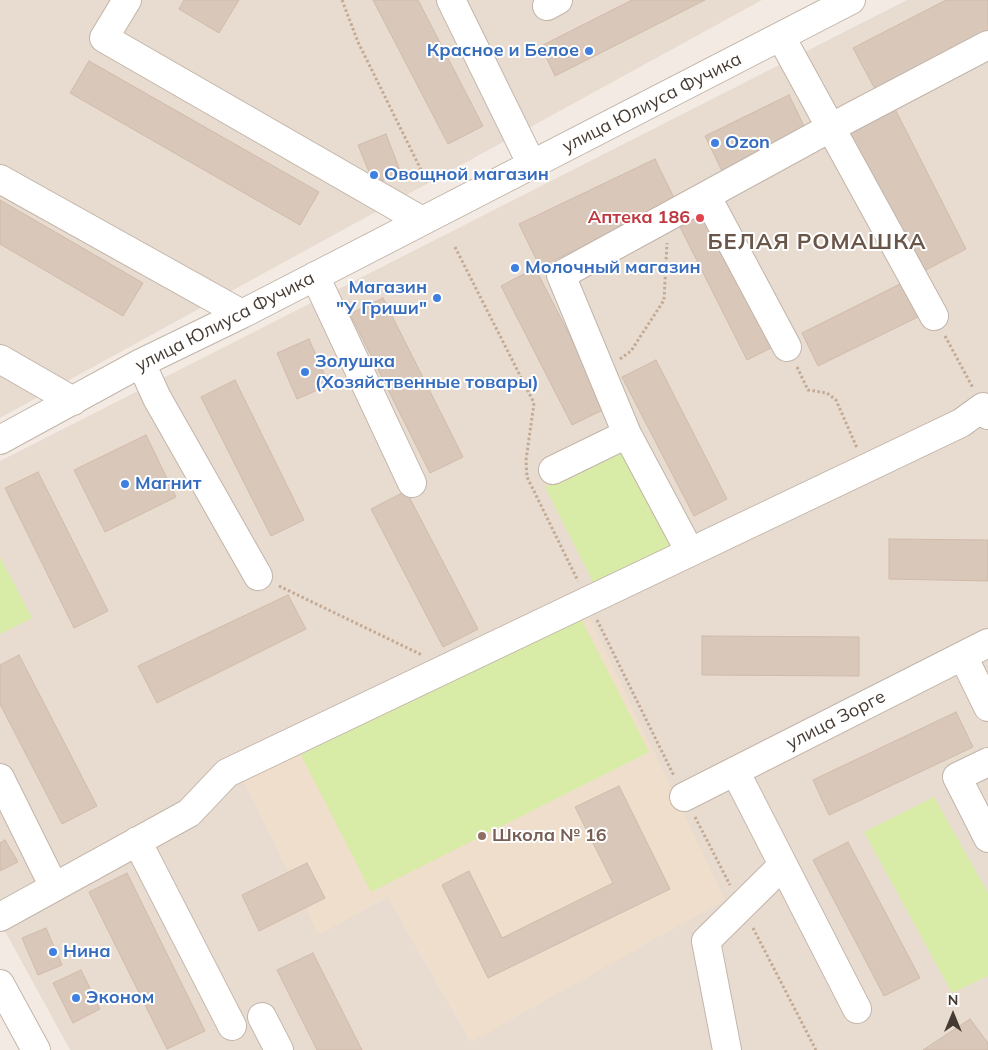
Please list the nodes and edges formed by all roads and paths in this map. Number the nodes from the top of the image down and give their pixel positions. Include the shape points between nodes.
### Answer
1 (127, 0) edge
2 (342, 0) edge
3 (451, 0) edge
4 (851, 0) edge
5 (781, 37) junction
6 (988, 45) edge
7 (830, 128) junction
8 (532, 165) junction
9 (0, 180) edge
10 (427, 182) dead end
11 (707, 197) junction
12 (422, 221) junction
13 (662, 221) junction
14 (455, 247) dead end
15 (315, 276) junction
16 (242, 314) junction
17 (934, 316) joint
18 (787, 347) joint
19 (0, 359) edge
20 (141, 363) junction
21 (602, 374) junction
22 (74, 401) junction
23 (985, 411) edge
24 (627, 434) junction
25 (0, 440) edge
26 (866, 468) junction
27 (552, 470) dead end
28 (412, 483) dead end
29 (690, 552) junction
30 (258, 576) joint
31 (588, 600) junction
32 (988, 643) edge
33 (963, 656) junction
34 (447, 668) junction
35 (988, 707) edge
36 (988, 762) edge
37 (735, 771) junction
38 (0, 778) edge
39 (684, 797) junction
40 (988, 838) edge
41 (137, 841) junction
42 (783, 865) junction
43 (54, 887) junction
44 (741, 906) junction
45 (0, 917) edge
46 (0, 984) edge
47 (857, 1010) dead end
48 (262, 1017) dead end
49 (232, 1026) dead end
50 (36, 1050) edge
51 (280, 1050) edge
52 (727, 1050) edge
53 (816, 1050) edge

1 - 12 street via 104,38
2 - 10 path via 358,42
3 - 8 street
4 - 5 street, улица Юлиуса Фучика
5 - 7 street
5 - 8 street, улица Юлиуса Фучика
6 - 7 street
7 - 11 street
7 - 17 street
8 - 12 street, улица Юлиуса Фучика
9 - 16 street
11 - 13 street
11 - 18 street
12 - 15 street, улица Юлиуса Фучика
13 - 21 path via 667,244 664,300 631,351
13 - 21 street via 561,274
14 - 31 path via 534,403 526,460 527,477
15 - 16 street, улица Юлиуса Фучика
15 - 28 street
16 - 20 street, улица Юлиуса Фучика
17 - 23 path
18 - 26 path via 808,390 827,392 836,400
19 - 22 street
20 - 22 street, улица Юлиуса Фучика
20 - 30 street via 157,398
21 - 24 street
22 - 25 street, улица Юлиуса Фучика
23 - 26 street
24 - 27 street
24 - 29 street
26 - 29 street
29 - 31 street
30 - 34 path
31 - 34 street
31 - 39 path
32 - 33 street, улица Зорге
33 - 35 street
33 - 37 street, улица Зорге
34 - 41 street via 227,773 190,813
36 - 40 street via 957,777
37 - 39 street, улица Зорге
37 - 42 street
38 - 43 street
39 - 44 path
41 - 43 street
41 - 49 street
42 - 44 street
42 - 47 street
43 - 45 street
44 - 52 street via 706,941
44 - 53 path
46 - 50 street
48 - 51 street

